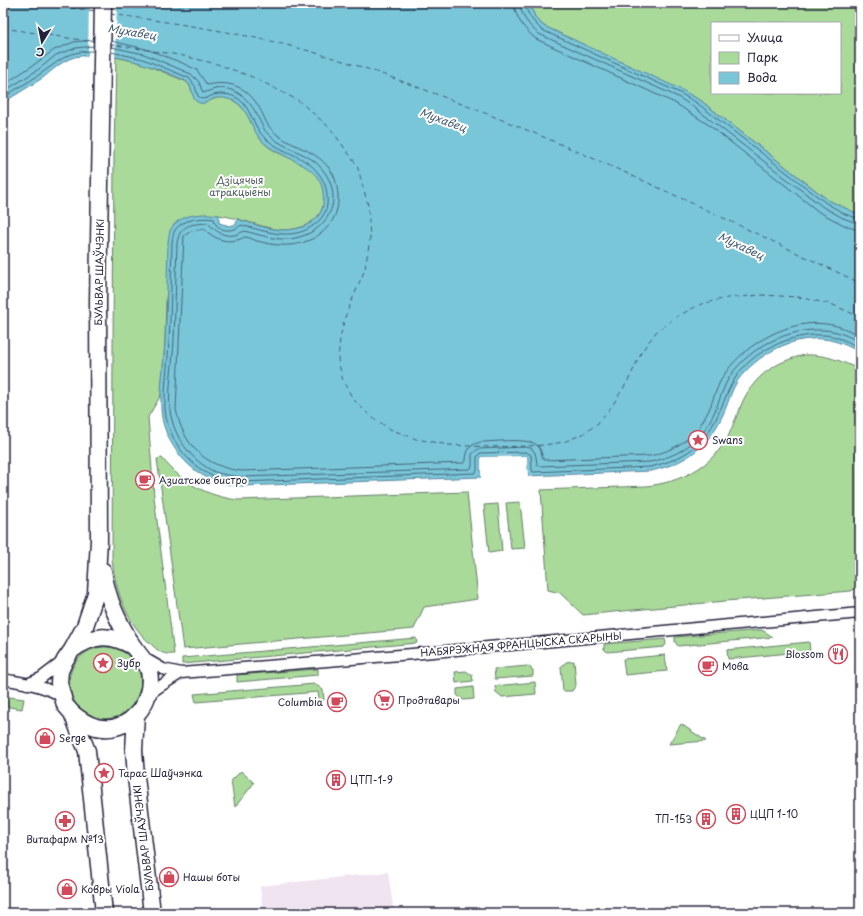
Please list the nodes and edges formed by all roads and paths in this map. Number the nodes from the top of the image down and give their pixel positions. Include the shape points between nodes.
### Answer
1 (103, 3) edge
2 (98, 540) junction
3 (860, 613) edge
4 (138, 652) junction
5 (69, 655) junction
6 (181, 673) junction
7 (3, 679) edge
8 (27, 684) junction
9 (148, 695) junction
10 (62, 697) junction
11 (72, 714) junction
12 (136, 715) junction
13 (104, 913) edge
14 (152, 913) edge

1 - 2 main road, БУЛЬВАР ШАЎЧЭНКІ via 98,302
2 - 4 main road, БУЛЬВАР ШАЎЧЭНКІ via 106,590 115,614
2 - 5 main road, БУЛЬВАР ШАЎЧЭНКІ via 96,593 85,626
3 - 6 street, НАБЯРЭЖНАЯ ФРАНЦЫСКА СКАРЫНЫ
4 - 5 main road via 119,639 102,637 81,643
4 - 6 street, НАБЯРЭЖНАЯ ФРАНЦЫСКА СКАРЫНЫ via 163,669
4 - 9 main road, БУЛЬВАР ШАЎЧЭНКІ via 148,669
5 - 8 street via 41,678
5 - 10 main road, БУЛЬВАР ШАЎЧЭНКІ via 60,671
6 - 9 street, НАБЯРЭЖНАЯ ФРАНЦЫСКА СКАРЫНЫ
7 - 8 street
8 - 10 street via 54,691
9 - 12 main road, БУЛЬВАР ШАЎЧЭНКІ via 144,706
10 - 11 main road, БУЛЬВАР ШАЎЧЭНКІ
11 - 12 main road, БУЛЬВАР ШАЎЧЭНКІ via 83,722 97,727 125,723
11 - 13 main road, БУЛЬВАР ШАЎЧЭНКІ via 87,752
12 - 14 main road, БУЛЬВАР ШАЎЧЭНКІ via 136,777

